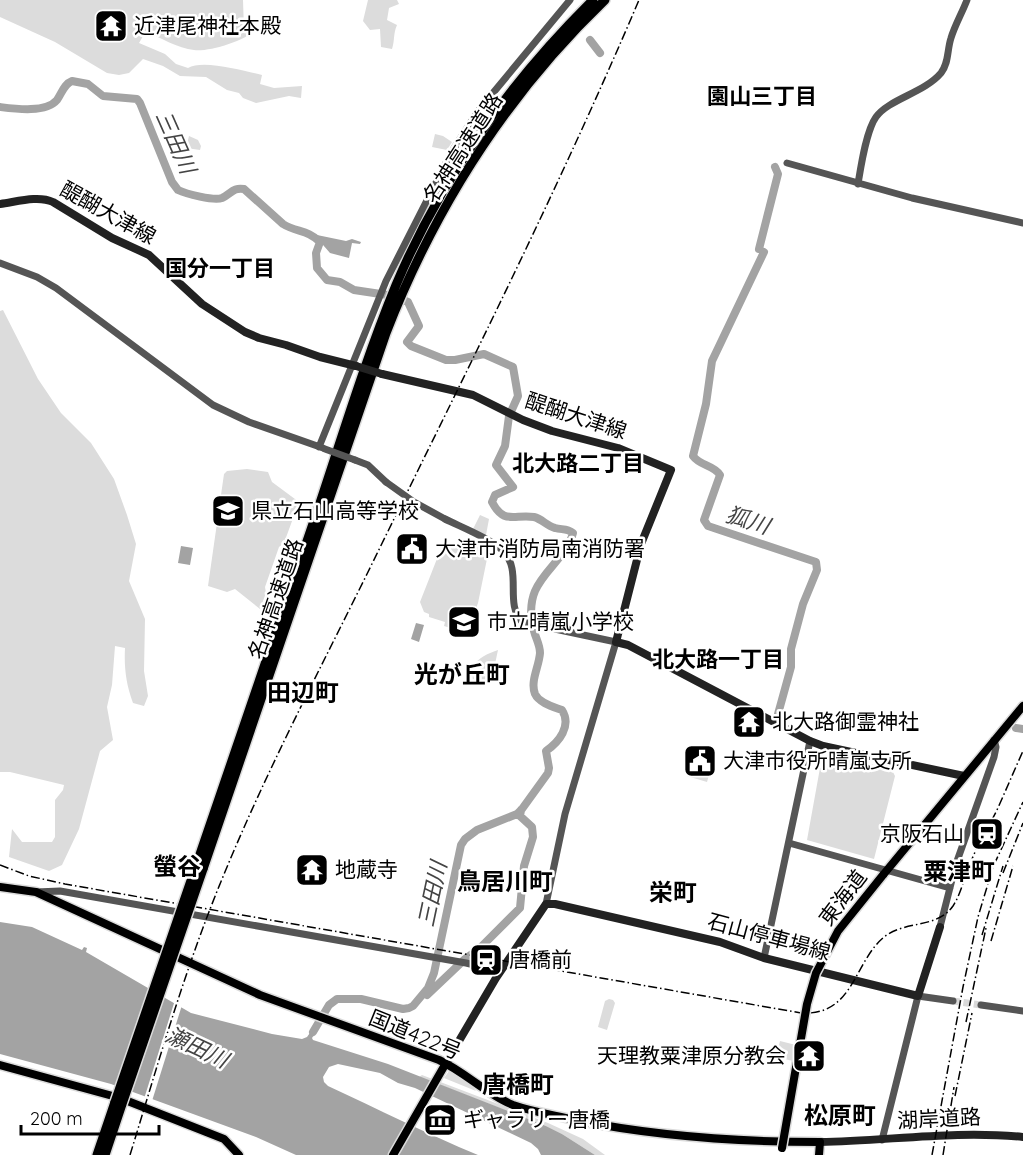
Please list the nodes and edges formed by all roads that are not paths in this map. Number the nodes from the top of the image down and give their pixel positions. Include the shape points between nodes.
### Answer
1 (570, 0) edge
2 (593, 0) edge
3 (605, 0) edge
4 (967, 0) edge
5 (787, 163) dead end
6 (858, 184) junction
7 (0, 204) edge
8 (1023, 223) edge
9 (0, 263) edge
10 (398, 292) junction
11 (353, 366) junction
12 (322, 448) junction
13 (616, 642) junction
14 (1023, 706) edge
15 (994, 740) junction
16 (810, 741) junction
17 (964, 777) junction
18 (789, 843) junction
19 (199, 867) junction
20 (885, 872) junction
21 (0, 887) edge
22 (950, 888) junction
23 (36, 892) junction
24 (546, 904) junction
25 (940, 927) joint
26 (764, 958) junction
27 (500, 971) junction
28 (918, 996) junction
29 (953, 1001) tunnel mouth
30 (981, 1005) tunnel mouth
31 (1023, 1011) edge
32 (0, 1065) edge
33 (443, 1067) junction
34 (1023, 1137) edge
35 (882, 1140) junction
36 (820, 1142) junction
37 (782, 1151) edge
38 (97, 1155) edge
39 (105, 1155) edge
40 (239, 1155) edge
41 (393, 1155) edge
42 (819, 1155) edge

1 - 11 street via 460,137 381,293
2 - 10 highway, 名神高速道路 via 535,62 487,124 434,208
3 - 10 highway, 名神高速道路 via 556,50 500,119 470,163
4 - 6 street via 940,75 876,117
5 - 6 street
6 - 8 street
7 - 11 main road, 醍醐大津線 via 47,199 148,255 202,304 245,332
9 - 12 street via 56,288 213,405
10 - 19 highway, 名神高速道路
11 - 12 street
11 - 13 main road, 醍醐大津線, bridge via 473,395 552,431 618,448 671,470 641,544
12 - 13 street, bridge via 368,465 407,498 493,544 506,555 514,576 516,613 520,620
13 - 16 main road
13 - 24 street via 566,812
14 - 15 main road, 東海道
15 - 17 main road, 東海道
15 - 22 street via 994,757
16 - 17 main road
16 - 18 street
17 - 20 main road, 東海道
18 - 20 street
18 - 26 street
19 - 38 highway, 名神高速道路, bridge
19 - 39 highway, 名神高速道路, bridge
20 - 22 street
20 - 37 main road, 東海道, bridge via 838,931 816,973 807,1004
21 - 23 main road, 国道422号
22 - 25 street
23 - 27 street via 60,891
23 - 33 main road, 国道422号 via 229,982
24 - 26 main road, 石山停車場線 via 720,942
24 - 27 main road
25 - 28 main road
26 - 28 main road, 石山停車場線
27 - 33 main road
28 - 29 street
28 - 35 street
30 - 31 street
32 - 40 main road via 120,1098 224,1139
33 - 36 main road, 国道422号 via 524,1108 627,1130
33 - 41 main road
34 - 35 main road, 湖岸道路 via 955,1134
35 - 36 main road, 湖岸道路
36 - 42 main road

